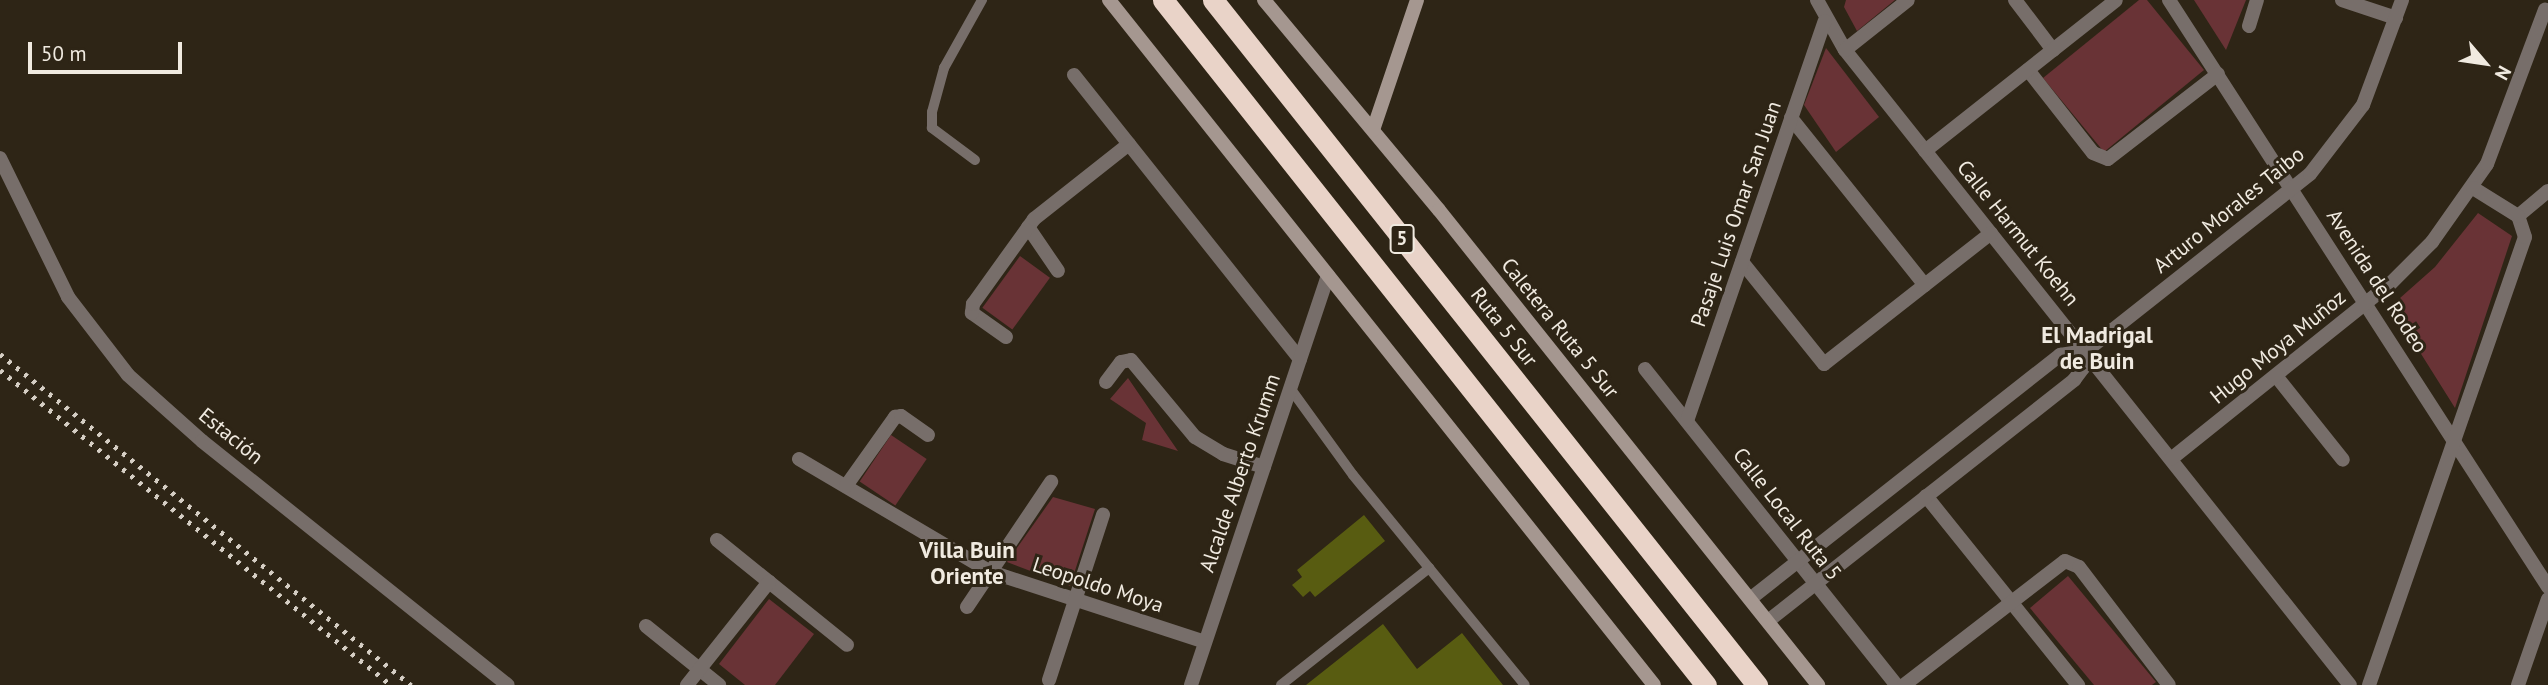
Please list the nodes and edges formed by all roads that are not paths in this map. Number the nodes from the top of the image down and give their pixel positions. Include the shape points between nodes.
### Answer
1 (982, 0) edge
2 (1109, 0) edge
3 (1163, 0) edge
4 (1213, 0) edge
5 (1264, 0) edge
6 (1417, 0) edge
7 (1817, 0) edge
8 (1908, 0) edge
9 (2015, 0) edge
10 (2116, 0) edge
11 (2169, 0) edge
12 (2257, 0) edge
13 (2342, 0) edge
14 (2402, 0) edge
15 (2543, 8) edge
16 (2396, 18) junction
17 (1825, 20) junction
18 (2249, 26) dead end
19 (1845, 50) junction
20 (2053, 50) junction
21 (2028, 70) junction
22 (2218, 74) junction
23 (1074, 75) dead end
24 (1791, 118) junction
25 (1373, 130) junction
26 (1129, 144) junction
27 (1926, 151) junction
28 (0, 158) edge
29 (975, 160) dead end
30 (2473, 188) junction
31 (2292, 189) junction
32 (2548, 191) edge
33 (2518, 216) junction
34 (1028, 227) junction
35 (1991, 233) junction
36 (1742, 262) junction
37 (1058, 271) dead end
38 (1328, 275) junction
39 (1925, 285) junction
40 (2367, 303) junction
41 (1006, 337) dead end
42 (2086, 351) junction
43 (1300, 359) junction
44 (1646, 369) dead end
45 (2276, 376) junction
46 (1107, 382) dead end
47 (1290, 388) junction
48 (1687, 421) junction
49 (928, 435) dead end
50 (2454, 440) junction
51 (799, 459) dead end
52 (2171, 459) junction
53 (2343, 460) dead end
54 (1264, 467) junction
55 (1051, 482) dead end
56 (846, 486) junction
57 (1926, 496) junction
58 (1103, 515) dead end
59 (717, 540) dead end
60 (1798, 561) junction
61 (1429, 568) junction
62 (990, 572) junction
63 (769, 582) junction
64 (1816, 583) junction
65 (2548, 587) edge
66 (1750, 599) junction
67 (1076, 600) junction
68 (2548, 600) edge
69 (2011, 601) junction
70 (967, 607) dead end
71 (1768, 621) junction
72 (646, 626) dead end
73 (1205, 642) junction
74 (847, 645) dead end
75 (700, 670) junction
76 (1049, 680) dead end
77 (508, 685) edge
78 (687, 685) edge
79 (719, 685) edge
80 (1191, 685) edge
81 (1282, 685) edge
82 (1525, 685) edge
83 (1654, 685) edge
84 (1706, 685) edge
85 (1757, 685) edge
86 (1818, 685) edge
87 (1896, 685) edge
88 (1904, 685) edge
89 (2078, 685) edge
90 (2169, 685) edge
91 (2350, 685) edge
92 (2369, 685) edge
93 (2518, 685) edge

1 - 29 lane via 944,68 932,112 932,128
2 - 38 main road
3 - 84 highway, 5
4 - 85 highway, Ruta 5 Sur / 5
5 - 25 main road, Caletera Ruta 5 Sur
6 - 25 main road
7 - 17 street, Calle Harmut Koehn
8 - 19 street
9 - 20 street
10 - 20 street
11 - 22 street, Avenida del Rodeo
12 - 18 street
13 - 16 street
14 - 16 street, Arturo Morales Taibo
15 - 30 street, Hugo Moya Muñoz via 2499,139
16 - 31 street, Arturo Morales Taibo via 2363,105 2331,151
17 - 19 street, Calle Harmut Koehn
17 - 24 street, Pasaje Luis Omar San Juan
19 - 27 street, Calle Harmut Koehn
20 - 21 street
21 - 22 street via 2093,153 2108,159
21 - 27 street
22 - 31 street, Avenida del Rodeo
23 - 26 street
24 - 36 street, Pasaje Luis Omar San Juan
24 - 39 street
25 - 66 main road, Caletera Ruta 5 Sur
26 - 34 street
26 - 43 street
27 - 35 street, Calle Harmut Koehn
28 - 77 street, Estación via 68,298 128,375 202,441
30 - 33 street
30 - 40 street, Hugo Moya Muñoz via 2432,242
31 - 40 street, Avenida del Rodeo
31 - 42 street, Arturo Morales Taibo
32 - 33 street
33 - 50 street via 2525,237
34 - 37 street
34 - 41 street via 971,307 972,313
35 - 39 street
35 - 42 street, Calle Harmut Koehn
36 - 39 street via 1824,365
36 - 48 street, Pasaje Luis Omar San Juan
38 - 43 street, Alcalde Alberto Krumm
38 - 83 main road
40 - 45 street, Hugo Moya Muñoz
40 - 50 street, Avenida del Rodeo
42 - 52 street, Calle Harmut Koehn
42 - 57 street, Arturo Morales Taibo via 2083,368 2074,380
42 - 60 street, Arturo Morales Taibo via 2060,355
43 - 47 street, Alcalde Alberto Krumm
44 - 48 street, Calle Local Ruta 5
45 - 52 street, Hugo Moya Muñoz
45 - 53 street
46 - 54 street via 1121,362 1131,360 1195,437 1223,454
47 - 54 street, Alcalde Alberto Krumm
47 - 61 lane
48 - 60 street, Calle Local Ruta 5
49 - 56 street via 901,416 895,417
50 - 65 street, Avenida del Rodeo
50 - 92 street
51 - 56 street, Leopoldo Moya
52 - 91 street, Calle Harmut Koehn
54 - 73 street, Alcalde Alberto Krumm
55 - 62 street
56 - 62 street, Leopoldo Moya
57 - 64 street, Arturo Morales Taibo
57 - 69 street
58 - 67 street
59 - 63 street
60 - 64 street, Calle Local Ruta 5
60 - 66 street, Arturo Morales Taibo
61 - 81 lane
61 - 82 lane
62 - 67 street, Leopoldo Moya
62 - 70 street
63 - 74 street
63 - 75 street
64 - 71 street, Arturo Morales Taibo
64 - 87 street, Calle Local Ruta 5
66 - 71 main road, Caletera Ruta 5 Sur
67 - 73 street, Leopoldo Moya
67 - 76 street
68 - 93 street
69 - 88 street
69 - 89 street
69 - 90 street via 2060,563 2070,561 2079,566
71 - 86 main road, Caletera Ruta 5 Sur
72 - 75 street
73 - 80 street, Alcalde Alberto Krumm
75 - 78 street
75 - 79 street

